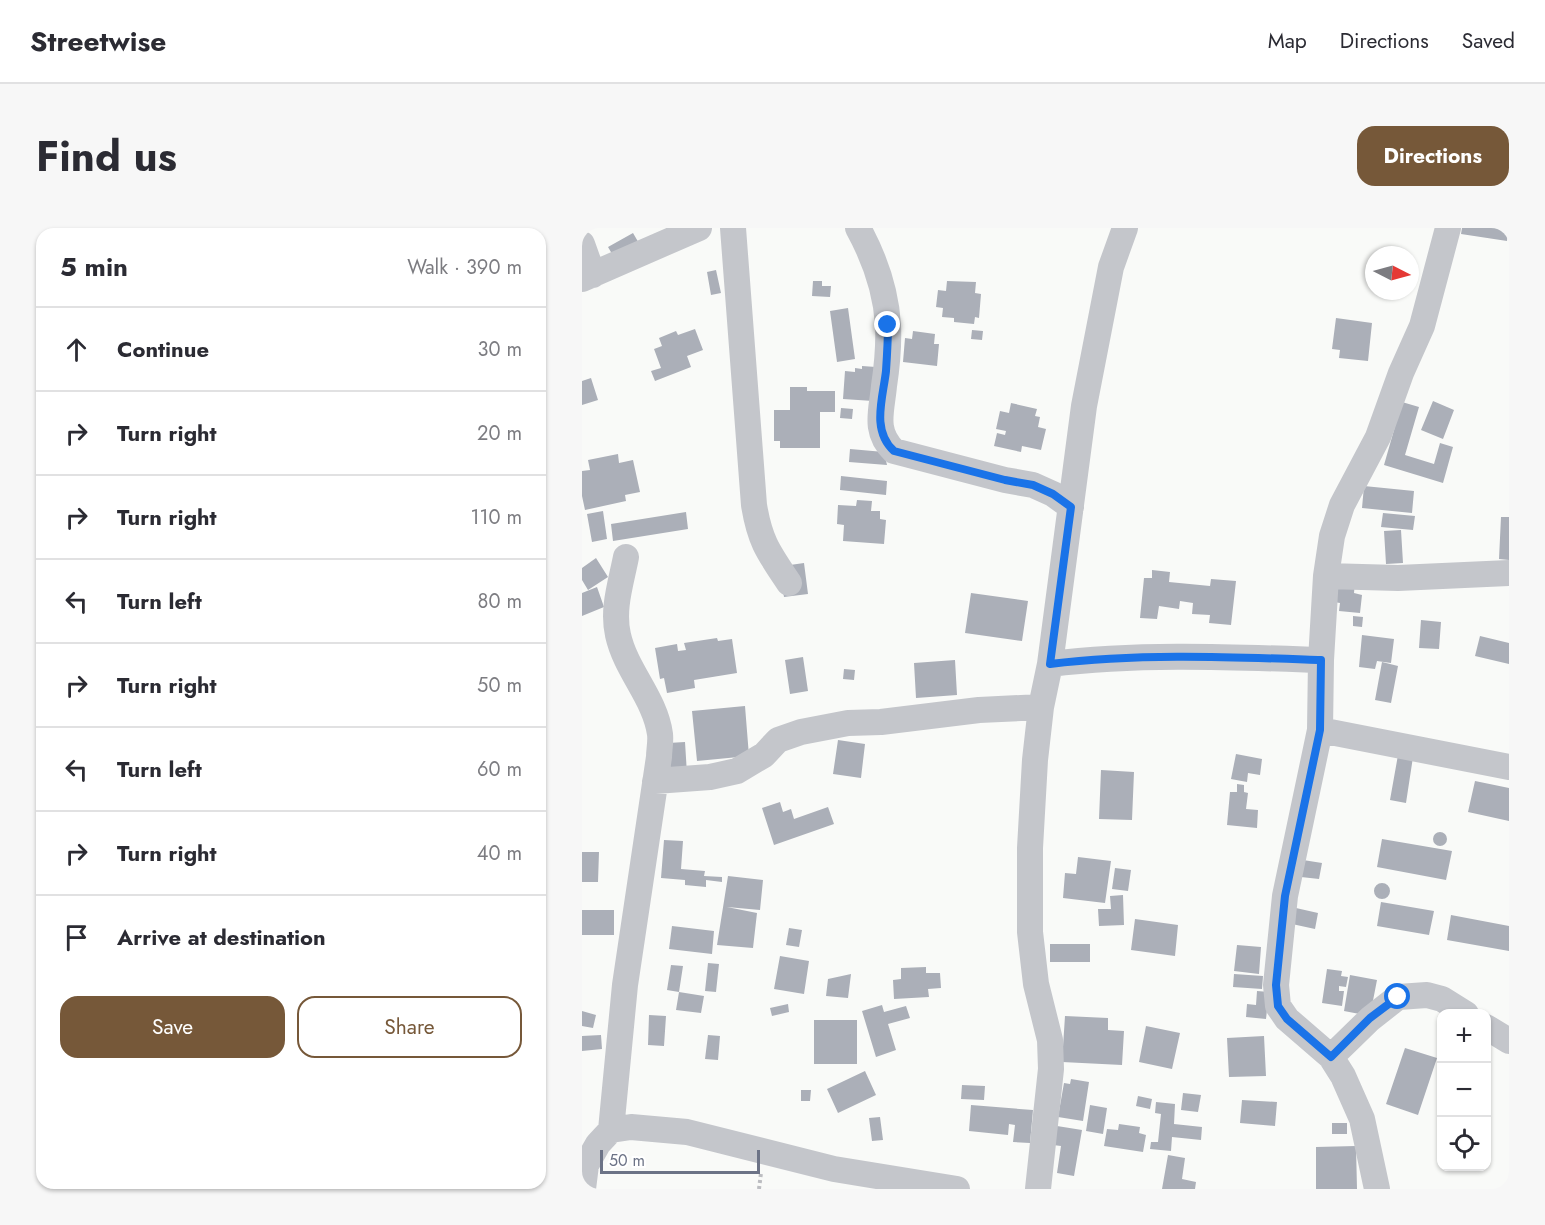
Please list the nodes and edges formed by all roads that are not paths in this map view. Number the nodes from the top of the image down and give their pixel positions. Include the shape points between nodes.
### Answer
1 (699, 228) edge
2 (733, 228) edge
3 (858, 228) edge
4 (1125, 228) edge
5 (1448, 228) edge
6 (582, 244) edge
7 (588, 277) edge
8 (1071, 507) junction
9 (626, 557) dead end
10 (1509, 573) edge
11 (1326, 576) junction
12 (789, 583) dead end
13 (1321, 660) junction
14 (1050, 664) junction
15 (1041, 707) junction
16 (1320, 730) junction
17 (1509, 767) edge
18 (655, 781) junction
19 (1458, 1009) edge
20 (1491, 1030) edge
21 (1509, 1041) edge
22 (1331, 1057) junction
23 (611, 1130) junction
24 (584, 1173) edge
25 (957, 1189) edge
26 (1038, 1189) edge
27 (1377, 1189) edge

1 - 7 street
2 - 12 street via 754,505 764,545
3 - 8 street via 884,288 887,358 879,411 885,443 894,451 1033,485
4 - 8 street via 1111,267 1084,406
5 - 11 street via 1422,326 1378,437 1342,505
6 - 7 street
8 - 14 street
9 - 18 street via 617,601 618,635 627,664 651,705 660,735
10 - 11 street via 1398,578
11 - 13 street
13 - 14 street via 1144,657
13 - 16 street
14 - 15 street
15 - 18 street via 825,727 778,740 765,755 737,771
15 - 26 street via 1030,848 1030,932 1036,984 1050,1040 1051,1070
16 - 17 street
16 - 22 street via 1285,896 1276,985 1278,1006 1287,1019
18 - 23 street via 625,985
19 - 22 street via 1427,995 1398,997 1370,1018
20 - 21 street
22 - 27 street via 1362,1119
23 - 24 street via 598,1143
23 - 25 street via 648,1127 687,1132 834,1169

